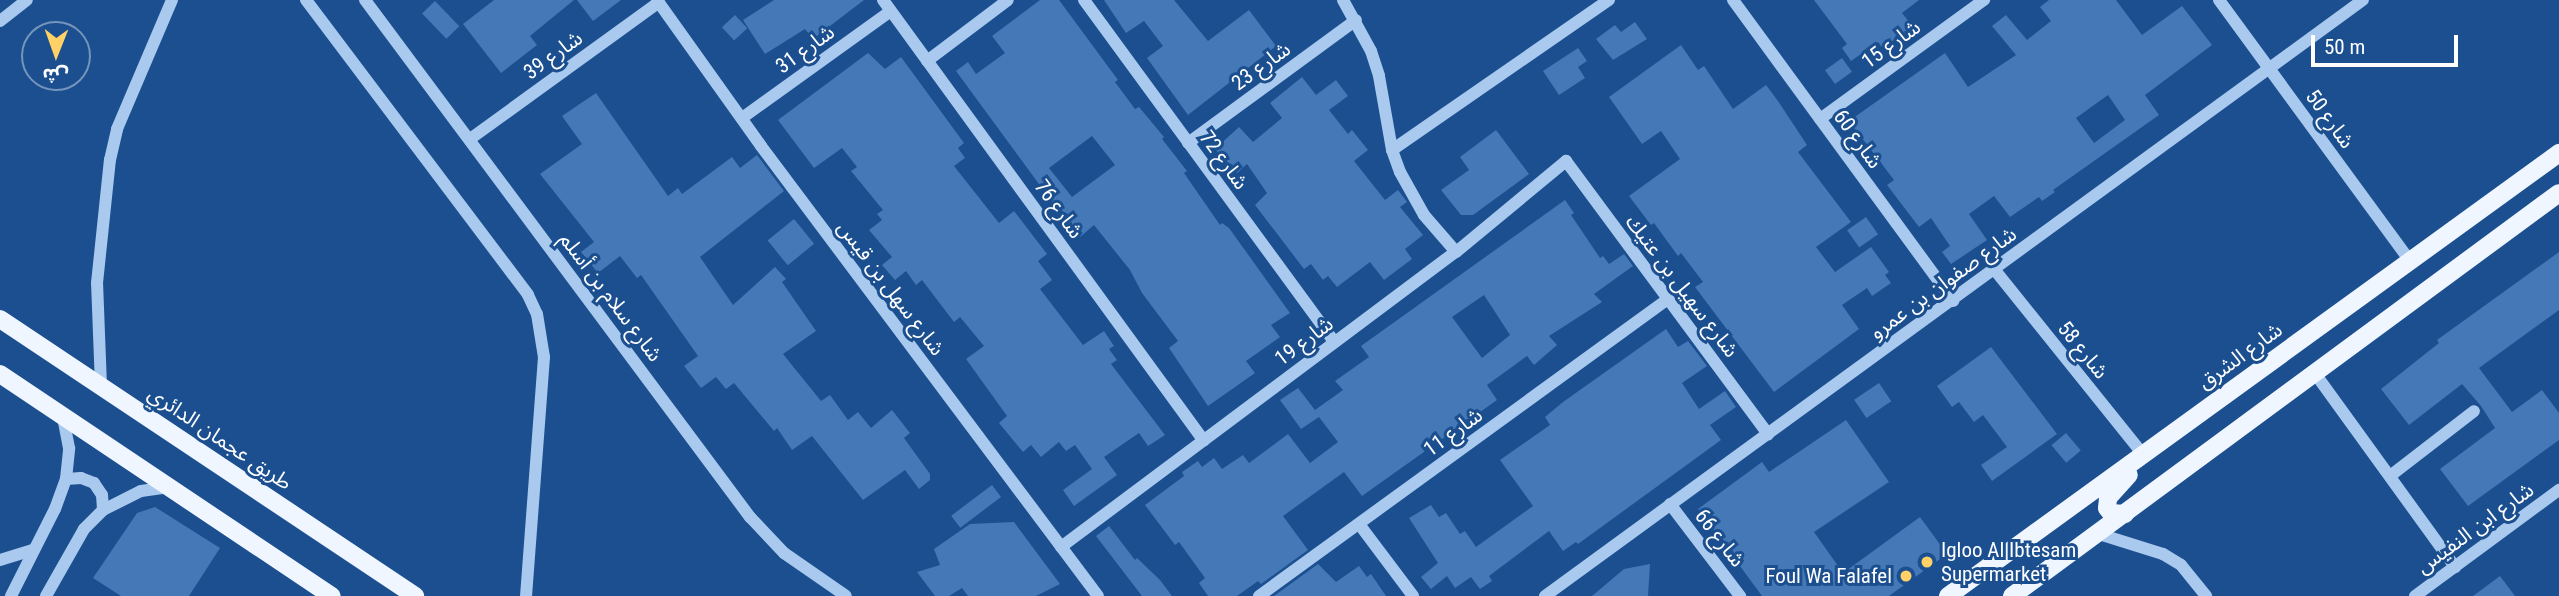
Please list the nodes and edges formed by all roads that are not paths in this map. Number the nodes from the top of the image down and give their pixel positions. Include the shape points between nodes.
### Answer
1 (27, 0) edge
2 (172, 0) edge
3 (306, 0) edge
4 (365, 0) edge
5 (883, 0) edge
6 (1008, 0) edge
7 (1084, 0) edge
8 (1343, 0) edge
9 (1609, 0) edge
10 (1733, 0) edge
11 (1984, 0) edge
12 (2219, 0) edge
13 (2362, 0) edge
14 (658, 1) edge
15 (891, 11) junction
16 (1356, 20) junction
17 (0, 21) edge
18 (927, 61) junction
19 (2269, 68) junction
20 (742, 118) junction
21 (1820, 119) junction
22 (470, 139) junction
23 (1188, 143) junction
24 (1392, 150) junction
25 (2559, 153) edge
26 (1566, 161) joint
27 (2559, 192) edge
28 (1456, 252) junction
29 (2410, 261) junction
30 (1994, 269) junction
31 (1668, 299) junction
32 (1953, 301) junction
33 (0, 318) edge
34 (1334, 342) junction
35 (2314, 372) junction
36 (0, 374) edge
37 (101, 386) junction
38 (2474, 411) dead end
39 (63, 416) junction
40 (1768, 434) junction
41 (1205, 441) junction
42 (2143, 454) junction
43 (2390, 476) junction
44 (66, 479) junction
45 (169, 487) junction
46 (2559, 490) edge
47 (1670, 505) junction
48 (103, 510) junction
49 (2125, 514) junction
50 (1359, 524) junction
51 (2099, 534) junction
52 (1061, 547) junction
53 (32, 550) junction
54 (0, 560) edge
55 (2455, 567) junction
56 (327, 594) edge
57 (11, 596) edge
58 (46, 596) edge
59 (415, 596) edge
60 (526, 596) edge
61 (846, 596) edge
62 (1098, 596) edge
63 (1259, 596) edge
64 (1413, 596) edge
65 (1545, 596) edge
66 (1740, 596) edge
67 (1948, 596) edge
68 (2012, 596) edge
69 (2206, 596) edge
70 (2415, 596) edge

1 - 17 street
2 - 37 street via 117,129 110,160 97,283
3 - 60 street via 528,295 537,314 544,357
4 - 22 street, شارع سلام بن أسلم
5 - 15 street, شارع 76
6 - 18 street
7 - 23 street, شارع 72
8 - 16 street
9 - 24 street
10 - 21 street, شارع 60
11 - 21 street, شارع 15
12 - 19 street, شارع 50
13 - 19 street, شارع صفوان بن عمرو
14 - 20 street, شارع سهل بن قيس
14 - 22 street, شارع 39
15 - 18 street, شارع 76
15 - 20 street, شارع 31
16 - 23 street, شارع 23
16 - 24 street via 1379,76
18 - 41 street, شارع 76
19 - 29 street, شارع 50
19 - 30 street, شارع صفوان بن عمرو
20 - 52 street, شارع سهل بن قيس
21 - 32 street, شارع 60
22 - 61 street, شارع سلام بن أسلم via 758,527 784,553
23 - 34 street, شارع 72
24 - 28 street via 1424,215
25 - 29 main road, شارع الشرق
26 - 28 street, شارع 19
26 - 31 street, شارع سهيل بن عتيك
27 - 35 main road
28 - 34 street, شارع 19
29 - 42 main road, شارع الشرق
30 - 32 street, شارع صفوان بن عمرو
30 - 42 street, شارع 58
31 - 40 street, شارع سهيل بن عتيك
31 - 50 street, شارع 11
32 - 40 street, شارع صفوان بن عمرو
33 - 37 main road, طريق عجمان الدائري
34 - 41 street, شارع 19
35 - 43 street
35 - 49 main road
36 - 39 main road
37 - 59 main road, طريق عجمان الدائري
38 - 43 street
39 - 44 street via 69,448
39 - 45 main road
40 - 47 street, شارع صفوان بن عمرو
41 - 52 street, شارع 19
42 - 49 main road via 2108,498 2110,513
42 - 67 main road, شارع الشرق
43 - 55 street
44 - 48 street via 94,483 102,495
44 - 53 street
45 - 48 street via 141,491
45 - 56 main road
46 - 55 street, شارع ابن النفيس
47 - 65 street, شارع صفوان بن عمرو
47 - 66 street, شارع 66
48 - 58 street via 77,541
49 - 51 main road
50 - 63 street, شارع 11
50 - 64 street
51 - 68 main road
51 - 69 street via 2164,554 2181,565
52 - 62 street, شارع سهل بن قيس
53 - 54 street
53 - 57 street
55 - 70 street, شارع ابن النفيس

